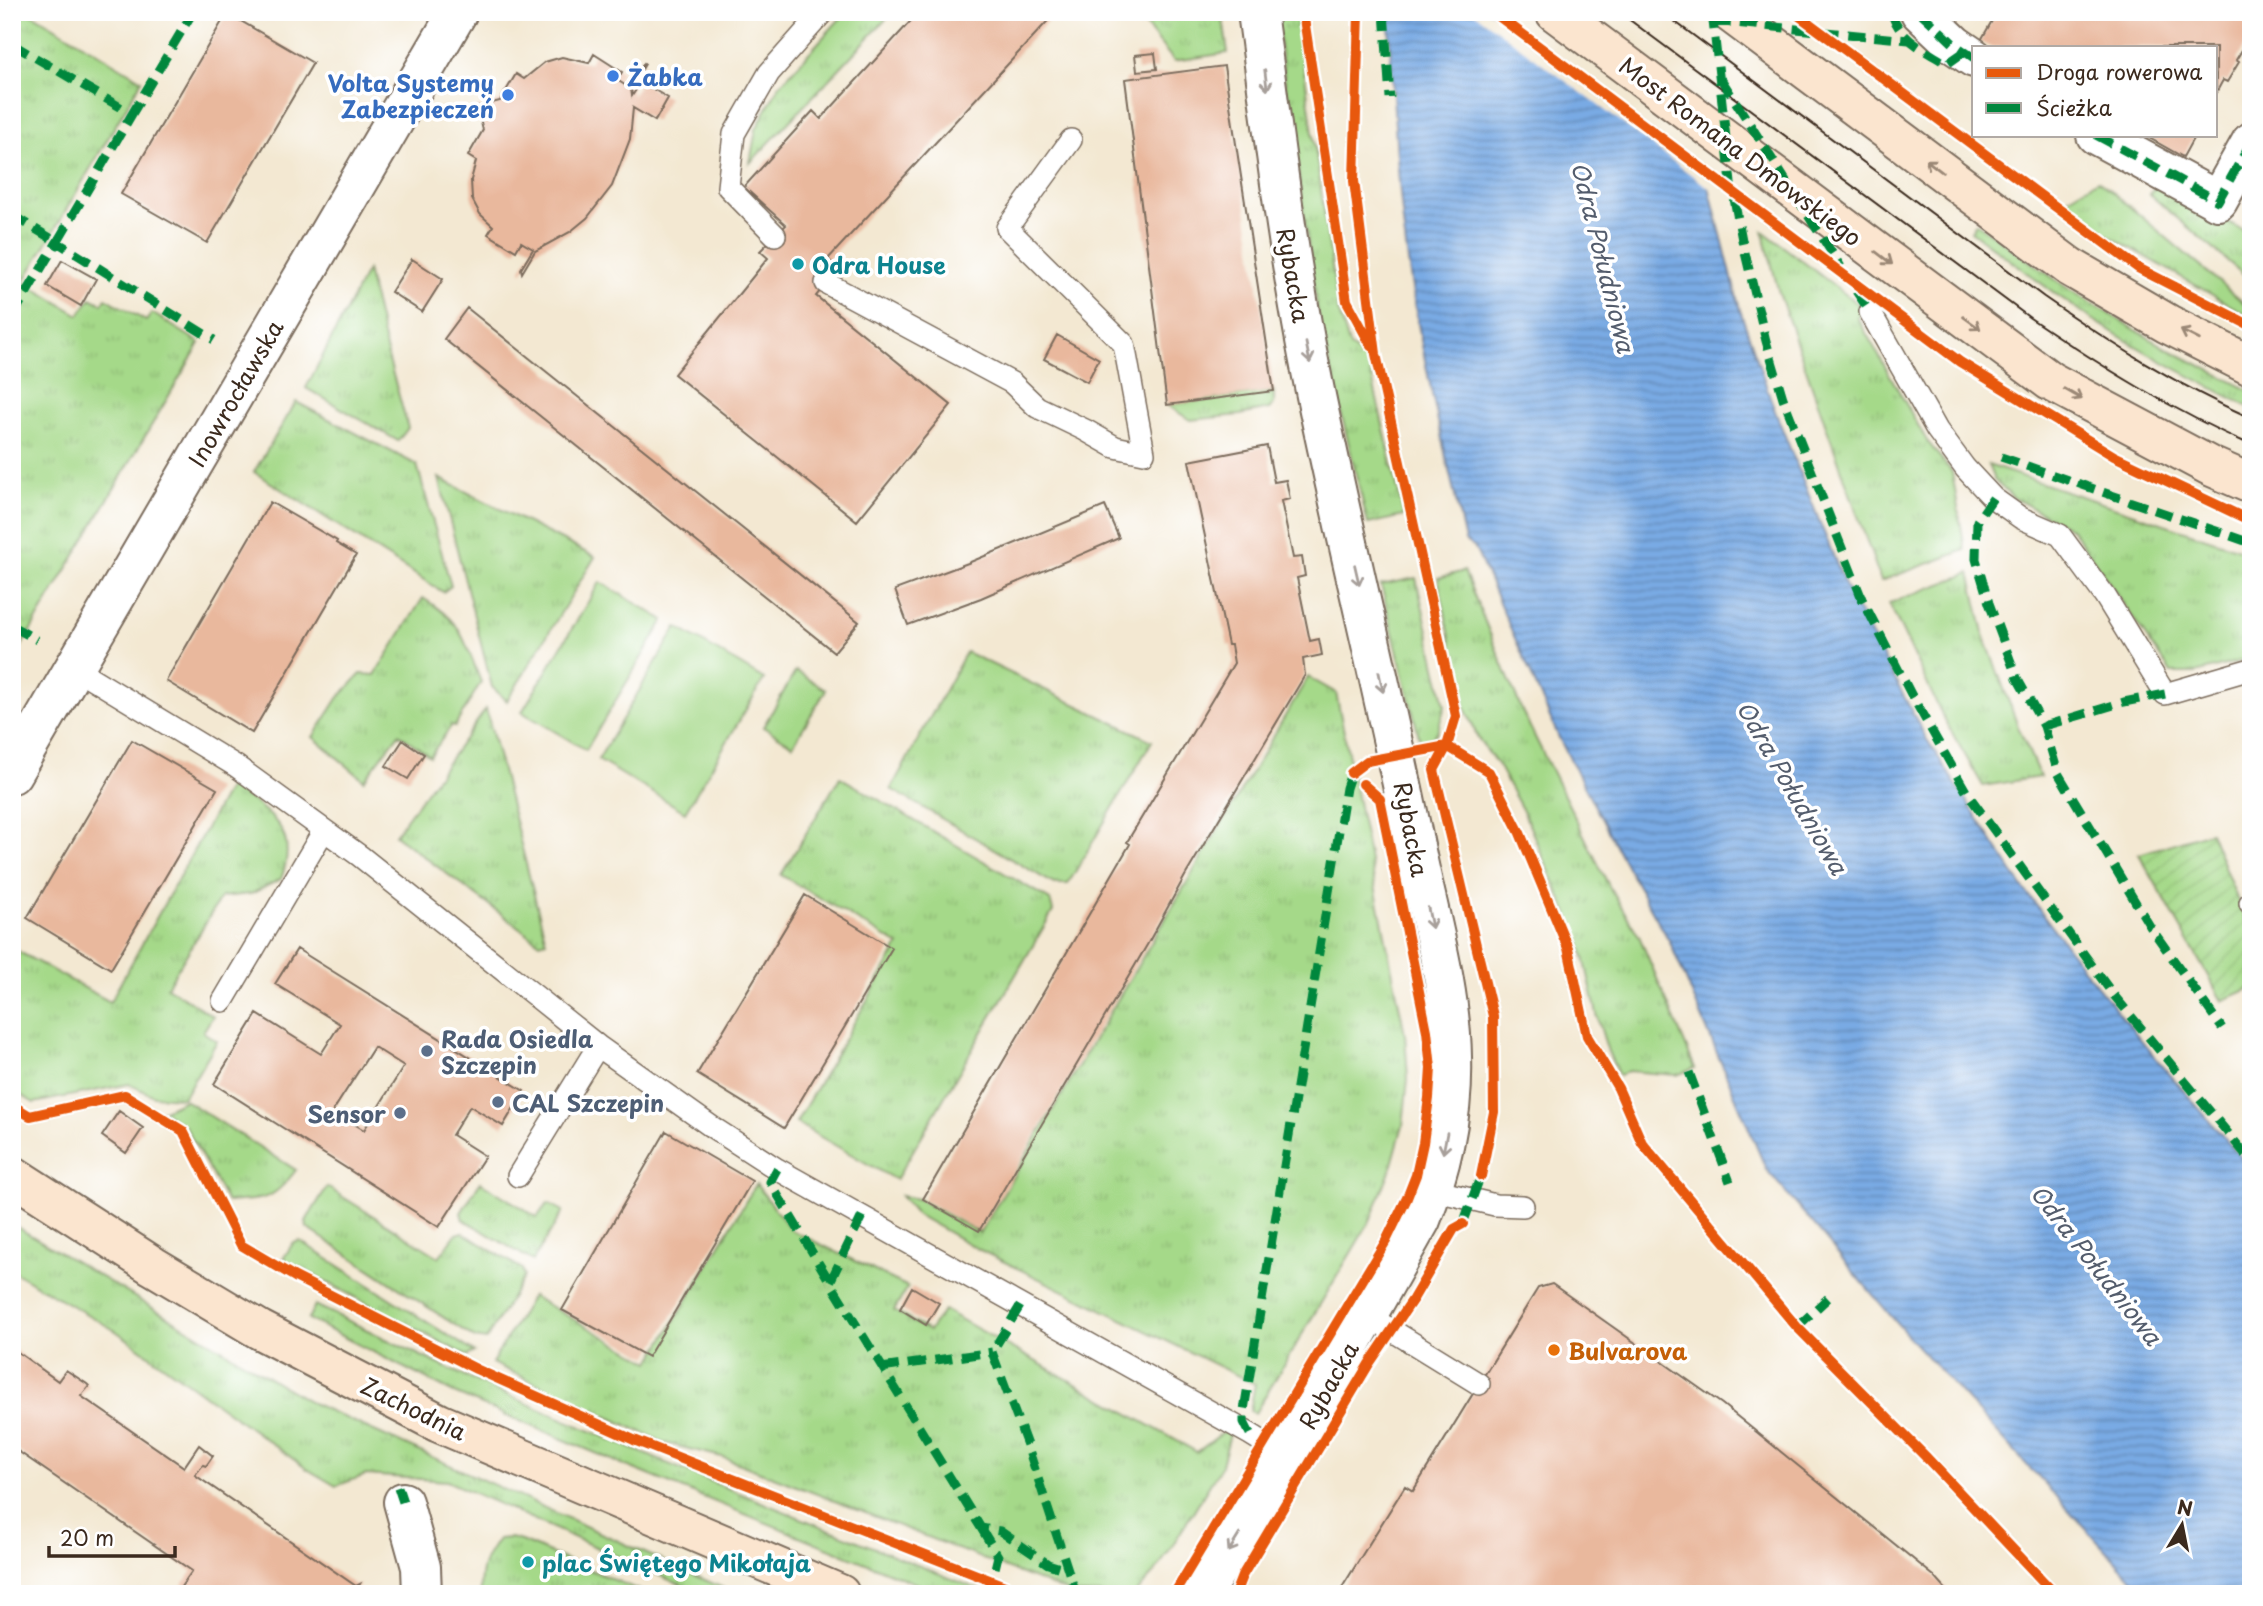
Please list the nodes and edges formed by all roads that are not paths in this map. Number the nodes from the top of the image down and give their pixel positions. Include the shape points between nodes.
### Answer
1 (458, 12) edge
2 (822, 12) edge
3 (1257, 12) edge
4 (1555, 12) edge
5 (1729, 12) edge
6 (1920, 12) edge
7 (1972, 57) edge
8 (2098, 136) edge
9 (1071, 140) dead end
10 (2251, 142) edge
11 (775, 235) dead end
12 (826, 283) dead end
13 (1870, 312) dead end
14 (2251, 366) edge
15 (2251, 484) edge
16 (73, 667) junction
17 (2251, 669) edge
18 (12, 774) edge
19 (324, 830) junction
20 (223, 1001) dead end
21 (598, 1046) junction
22 (12, 1175) edge
23 (517, 1176) dead end
24 (1433, 1190) junction
25 (1523, 1206) dead end
26 (1367, 1315) junction
27 (1479, 1384) dead end
28 (1287, 1457) junction
29 (403, 1502) dead end
30 (422, 1594) edge
31 (840, 1594) edge
32 (1202, 1594) edge

1 - 16 street, Inowrocławska
2 - 11 lane via 769,73 734,134 728,187
3 -> 24 street, Rybacka via 1292,268 1447,1003 1450,1098 1446,1142
4 -> 15 street, Most Romana Dmowskiego via 2050,380
14 -> 5 street via 2070,267
6 - 7 street
8 - 10 street via 2218,201
9 - 12 lane via 1006,228 1124,344 1144,453 1115,447 1037,407 1002,377
13 - 17 lane via 1937,430 1965,468 2021,517 2060,535 2105,596 2165,694
16 - 18 street, Inowrocławska
16 - 19 lane via 236,766
19 - 20 lane
19 - 21 lane
21 - 23 lane
21 - 28 lane via 777,1169
22 - 31 street, Zachodnia via 260,1330 439,1423
24 - 25 lane via 1483,1203
24 - 26 street, Rybacka
26 - 27 lane
26 - 28 street, Rybacka
28 -> 32 street, Rybacka
29 - 30 street via 421,1567

